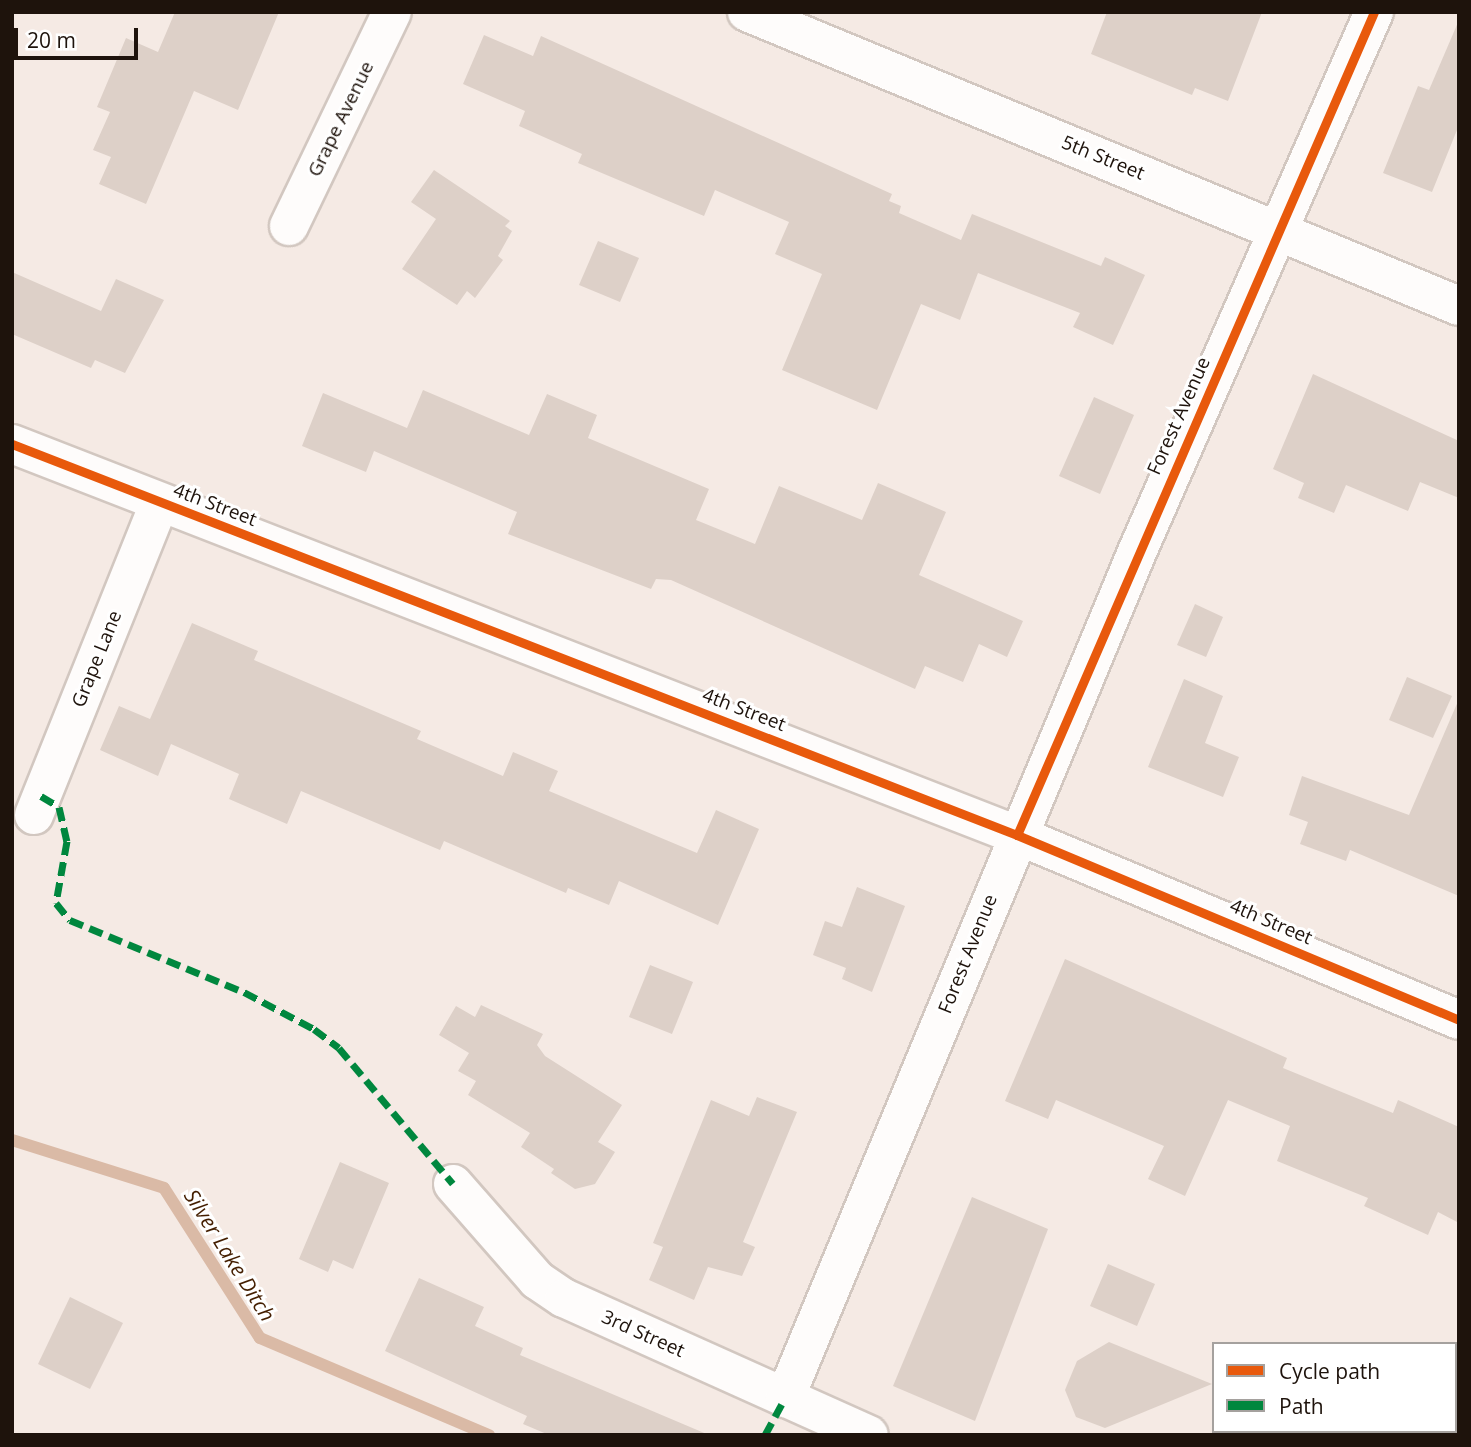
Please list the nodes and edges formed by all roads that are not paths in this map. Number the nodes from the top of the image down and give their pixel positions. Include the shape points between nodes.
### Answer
1 (392, 12) edge
2 (747, 12) edge
3 (1374, 12) edge
4 (289, 226) dead end
5 (1281, 231) junction
6 (1459, 306) edge
7 (12, 444) edge
8 (160, 502) junction
9 (34, 815) dead end
10 (1017, 835) junction
11 (1459, 1020) edge
12 (453, 1184) dead end
13 (785, 1398) junction
14 (869, 1435) edge

1 - 4 street, Grape Avenue
2 - 5 street, 5th Street
3 - 5 street, Forest Avenue
5 - 6 street, 5th Street
5 - 10 street, Forest Avenue
7 - 8 street, 4th Street
8 - 9 street, Grape Lane
8 - 10 street, 4th Street
10 - 11 street, 4th Street
10 - 13 street, Forest Avenue
12 - 13 street, 3rd Street via 537,1280 564,1298
13 - 14 street, 3rd Street

